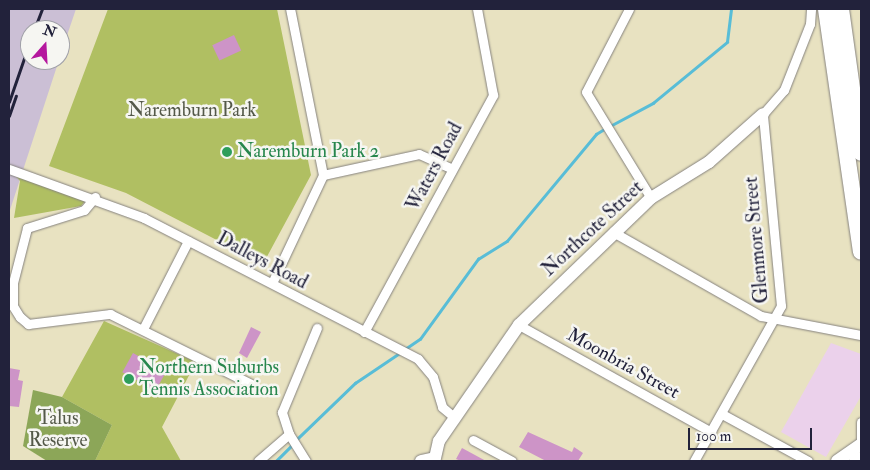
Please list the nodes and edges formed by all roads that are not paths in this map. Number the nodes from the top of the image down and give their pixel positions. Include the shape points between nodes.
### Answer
1 (290, 9) edge
2 (477, 9) edge
3 (630, 9) edge
4 (811, 9) edge
5 (826, 9) edge
6 (841, 9) edge
7 (763, 114) junction
8 (861, 153) edge
9 (9, 169) edge
10 (452, 169) junction
11 (323, 175) junction
12 (95, 197) junction
13 (651, 198) junction
14 (613, 232) junction
15 (188, 241) junction
16 (861, 252) edge
17 (272, 283) junction
18 (775, 318) junction
19 (519, 325) junction
20 (317, 328) dead end
21 (143, 329) junction
22 (364, 332) junction
23 (860, 335) edge
24 (253, 385) dead end
25 (722, 414) junction
26 (455, 418) junction
27 (861, 422) edge
28 (711, 432) junction
29 (289, 434) junction
30 (473, 440) dead end
31 (861, 440) edge
32 (861, 444) edge
33 (861, 458) edge
34 (435, 459) edge
35 (258, 461) edge
36 (306, 461) edge
37 (421, 461) edge
38 (512, 461) edge
39 (694, 461) edge
40 (808, 461) edge
41 (837, 461) edge
42 (856, 461) edge

1 - 11 street
2 - 10 street, Waters Road via 493,94
3 - 13 street via 586,92
4 - 7 street, Northcote Street via 810,24 784,90
5 - 16 highway
6 - 8 highway
7 - 13 street, Northcote Street via 709,162
7 - 18 street, Glenmore Street via 781,306
9 - 12 street, Dalleys Road
10 - 11 street via 419,154
10 - 22 street, Waters Road
11 - 17 street
12 - 15 street, Dalleys Road
12 - 21 street via 84,210 27,228 16,262 13,306 28,324 99,312
13 - 14 street, Northcote Street
14 - 18 street via 761,316
14 - 19 street, Northcote Street
15 - 17 street, Dalleys Road
15 - 21 street
17 - 22 street, Dalleys Road
18 - 23 street
18 - 25 street, Glenmore Street
19 - 26 street, Northcote Street
19 - 28 street, Moonbria Street
20 - 29 street via 283,406
21 - 24 street
22 - 26 street, Dalleys Road via 427,366 442,407
25 - 28 street, Glenmore Street
25 - 40 street
26 - 34 street, Northcote Street via 439,440
27 - 31 street
28 - 39 street, Glenmore Street
29 - 35 street
29 - 36 street
30 - 38 street
32 - 41 street
33 - 42 street
34 - 37 street, Northcote Street

